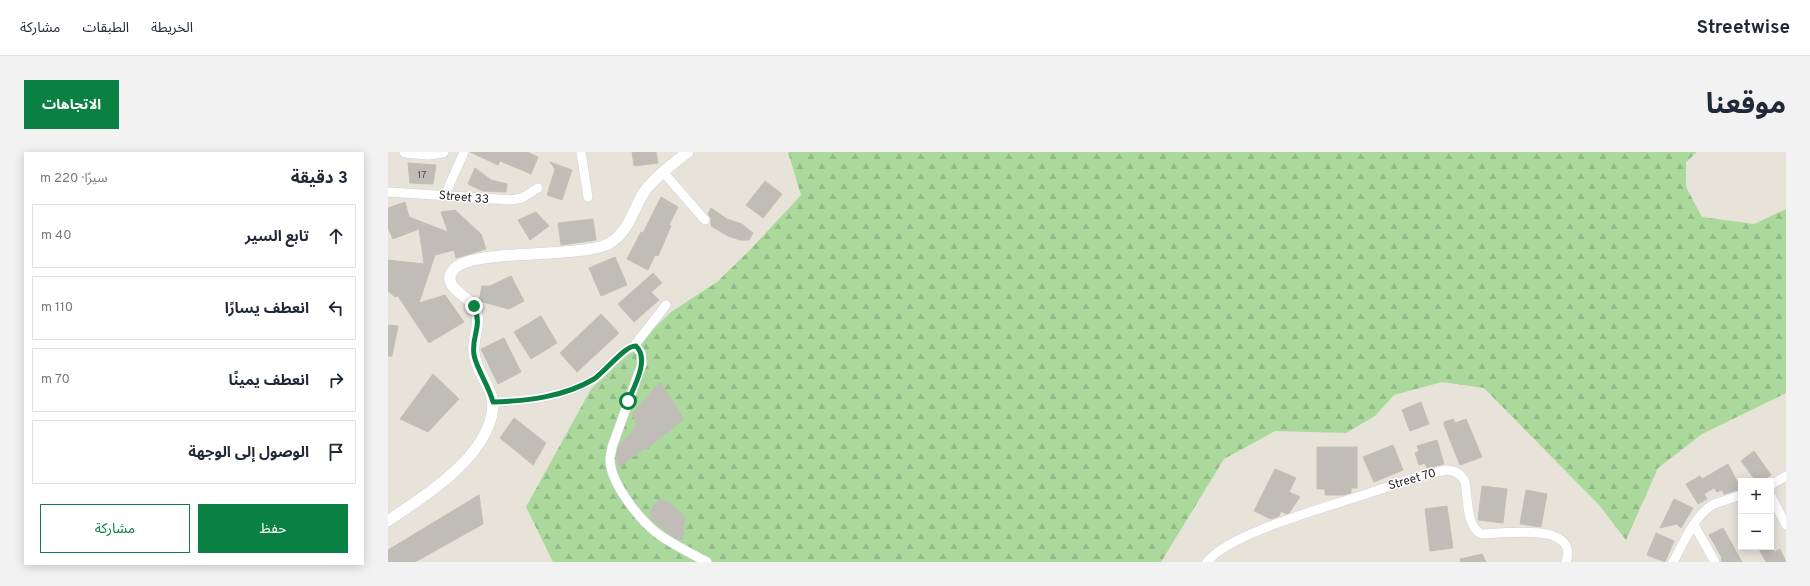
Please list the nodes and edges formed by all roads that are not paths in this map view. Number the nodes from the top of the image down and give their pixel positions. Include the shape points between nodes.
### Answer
1 (405, 152) edge
2 (443, 152) edge
3 (464, 152) edge
4 (581, 152) edge
5 (688, 152) edge
6 (663, 172) junction
7 (538, 188) dead end
8 (388, 192) edge
9 (445, 195) junction
10 (588, 197) dead end
11 (705, 220) dead end
12 (666, 305) dead end
13 (634, 346) junction
14 (493, 402) junction
15 (1786, 476) edge
16 (1774, 483) edge
17 (1738, 496) edge
18 (1774, 502) edge
19 (388, 521) edge
20 (1694, 525) junction
21 (1786, 525) edge
22 (707, 562) edge
23 (1207, 562) edge
24 (1566, 562) edge
25 (1673, 562) edge
26 (1715, 562) edge

1 - 2 street
3 - 9 street
4 - 10 street
5 - 6 street
6 - 11 street
6 - 14 street via 646,190 626,228 608,244 584,250 490,257 454,268 451,283 458,293 474,306 478,318 474,354
7 - 9 street, Street 33 via 522,198 512,200
8 - 9 street, Street 33
12 - 13 street
13 - 14 street via 625,350 602,373 583,385 531,400
13 - 22 street via 640,351 642,364 612,447 610,458 613,474 623,493 647,524 661,536
14 - 19 street via 493,414 488,429 475,449 429,494
15 - 16 street
17 - 20 street via 1703,512
18 - 21 street
20 - 25 street
20 - 26 street
23 - 24 street, Street 70 via 1214,553 1234,542 1289,519 1406,479 1448,470 1463,477 1471,519 1477,532 1531,532 1556,536 1567,547

